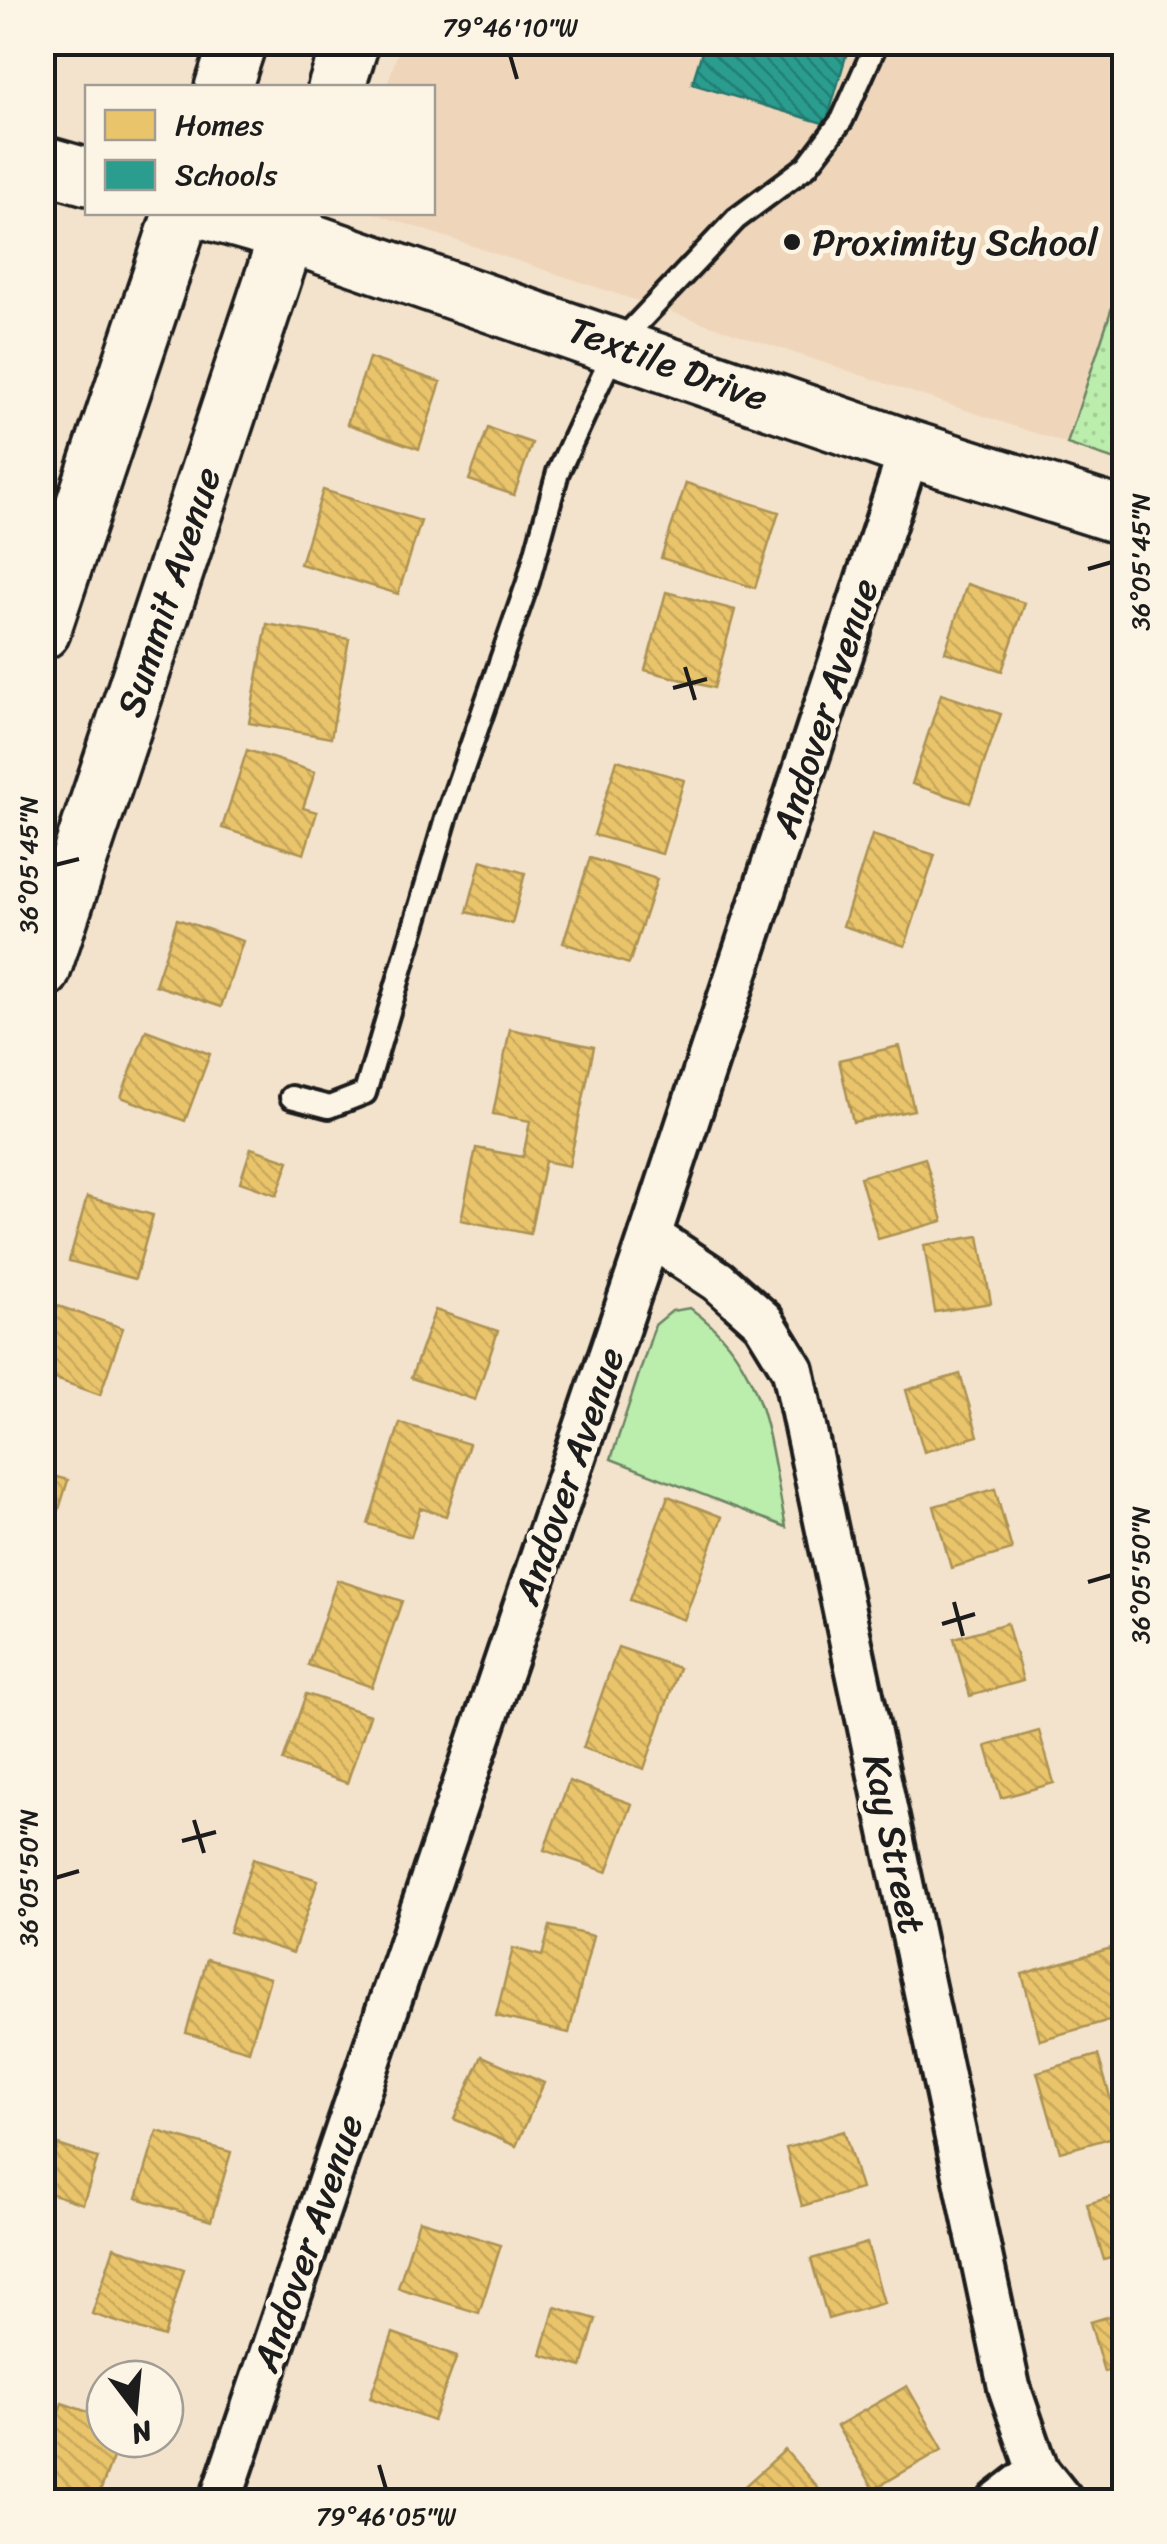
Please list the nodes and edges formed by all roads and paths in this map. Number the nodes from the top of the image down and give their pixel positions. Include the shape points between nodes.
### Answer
1 (238, 42) edge
2 (351, 42) edge
3 (877, 42) edge
4 (224, 85) edge
5 (337, 85) edge
6 (42, 164) edge
7 (85, 176) edge
8 (181, 215) edge
9 (234, 215) edge
10 (291, 223) edge
11 (617, 345) junction
12 (910, 449) junction
13 (1124, 517) edge
14 (42, 631) edge
15 (42, 971) edge
16 (291, 1097) dead end
17 (650, 1236) junction
18 (1051, 2486) edge
19 (220, 2502) edge
20 (998, 2502) edge

1 - 4 main road
2 - 5 main road
3 - 11 lane via 842,120 807,166 736,219
6 - 7 main road
8 - 14 main road
9 - 10 main road, Textile Drive
10 - 11 main road, Textile Drive
10 - 15 main road, Summit Avenue
11 - 12 main road, Textile Drive
11 - 16 lane via 558,472 365,1094 329,1108
12 - 13 main road, Textile Drive
12 - 17 street, Andover Avenue
17 - 18 street, Kay Street via 763,1321 793,1370 1009,2387
17 - 19 street, Andover Avenue
18 - 20 street

